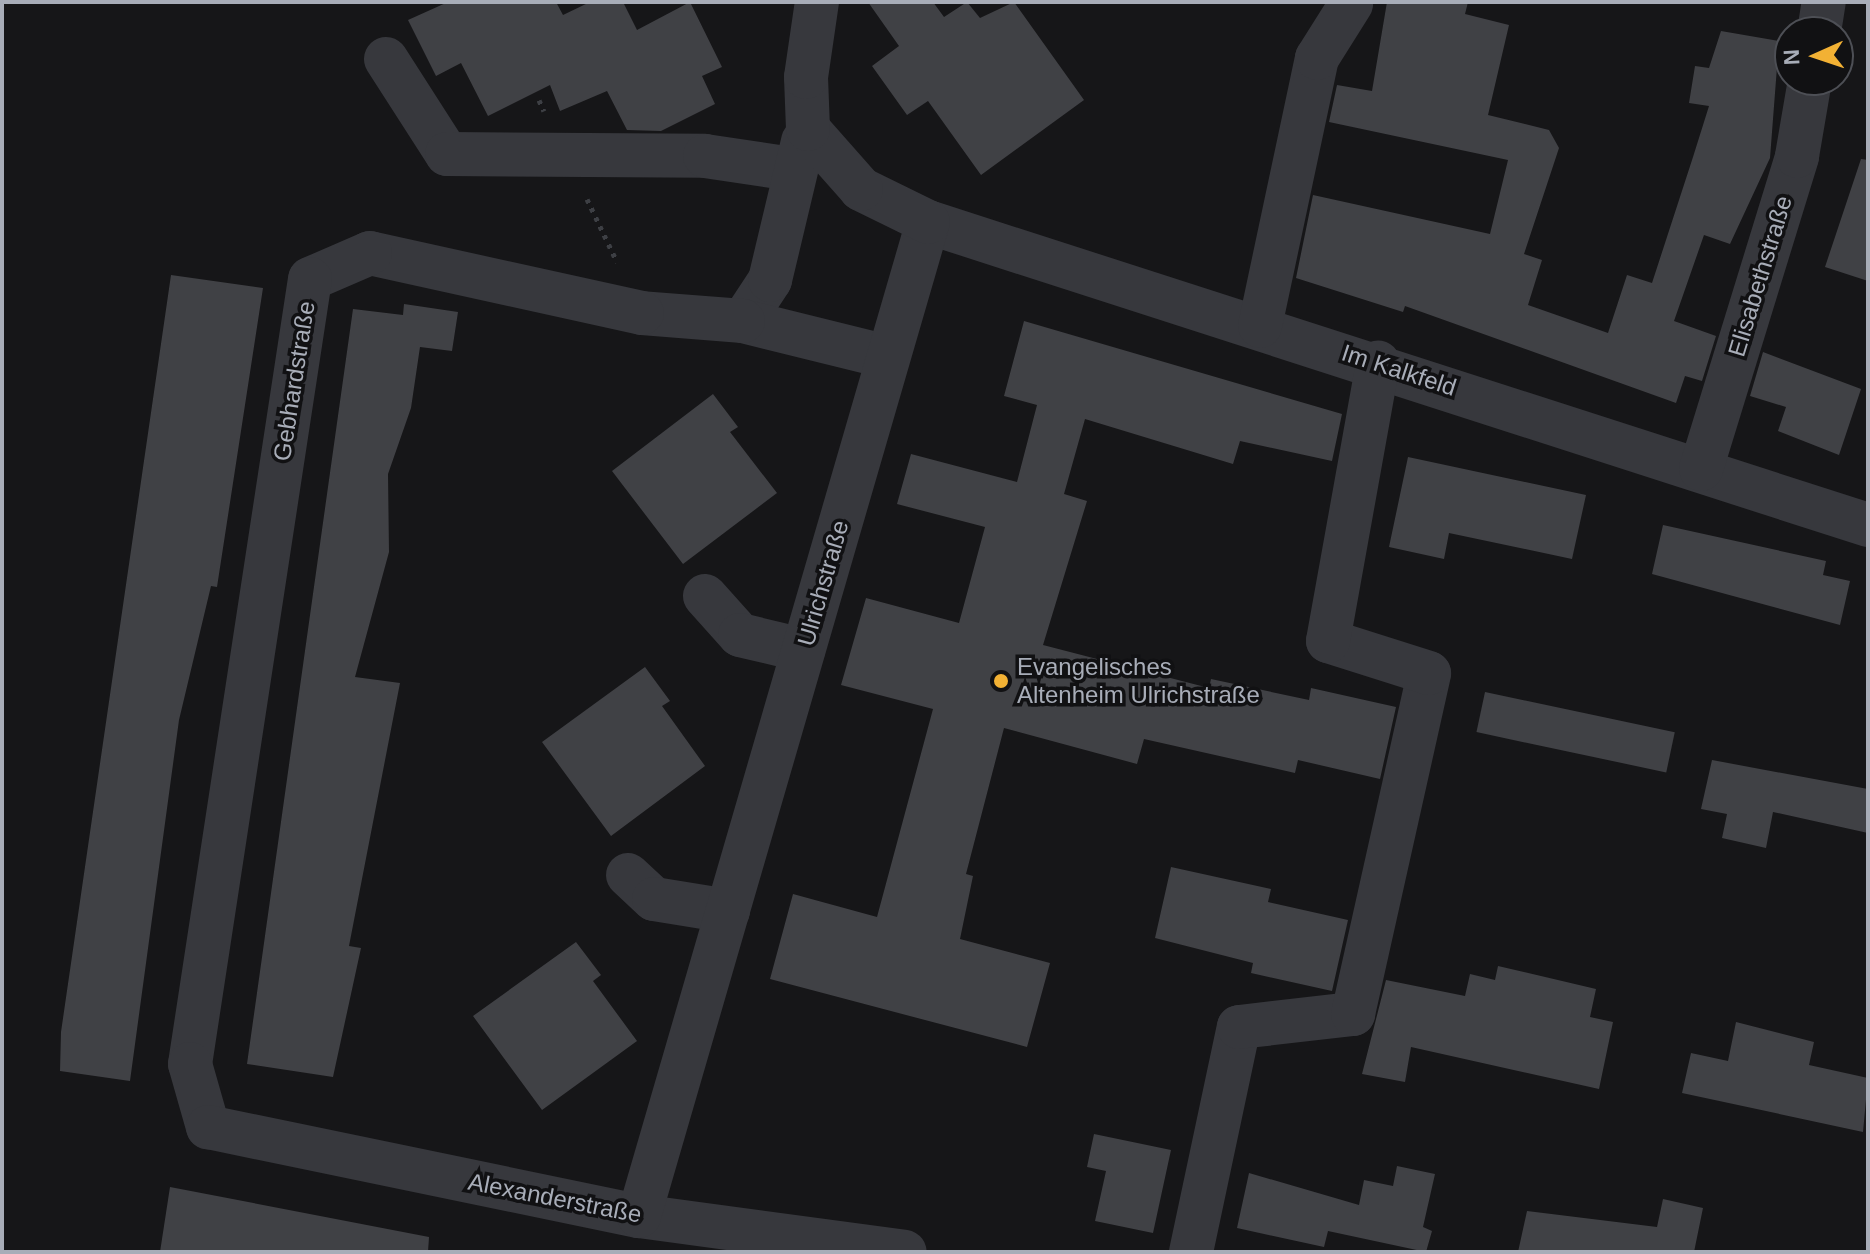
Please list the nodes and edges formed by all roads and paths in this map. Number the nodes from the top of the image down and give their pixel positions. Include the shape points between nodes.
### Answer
1 (817, 2) edge
2 (1351, 4) dead end
3 (386, 59) dead end
4 (1807, 96) edge
5 (539, 100) dead end
6 (808, 129) junction
7 (567, 159) junction
8 (792, 169) junction
9 (928, 222) junction
10 (642, 313) junction
11 (743, 321) junction
12 (1260, 326) junction
13 (888, 357) junction
14 (1378, 362) junction
15 (1701, 469) junction
16 (1868, 525) edge
17 (705, 596) dead end
18 (803, 650) junction
19 (628, 875) dead end
20 (728, 911) junction
21 (208, 1127) joint
22 (639, 1216) junction
23 (905, 1252) edge
24 (1191, 1252) edge

1 - 6 street via 806,77
2 - 12 street via 1317,58
3 - 7 street via 447,154
4 - 15 street, Elisabethstraße via 1797,156
5 - 7 path
6 - 8 street
6 - 9 street via 861,189
7 - 8 street via 705,156
7 - 10 path
8 - 11 street via 770,280
9 - 12 street, Im Kalkfeld
9 - 13 street, Ulrichstraße
10 - 11 street, Gebhardstraße
10 - 21 street, Gebhardstraße via 370,253 310,279 190,1064
11 - 13 street, Gebhardstraße
12 - 14 street, Im Kalkfeld
13 - 18 street, Ulrichstraße
14 - 15 street, Im Kalkfeld
14 - 24 street via 1328,641 1429,673 1353,1014 1239,1027
15 - 16 street, Im Kalkfeld
17 - 18 street via 740,635
18 - 20 street, Ulrichstraße
19 - 20 street via 654,899
20 - 22 street, Ulrichstraße
21 - 22 street, Alexanderstraße
22 - 23 street, Alexanderstraße

